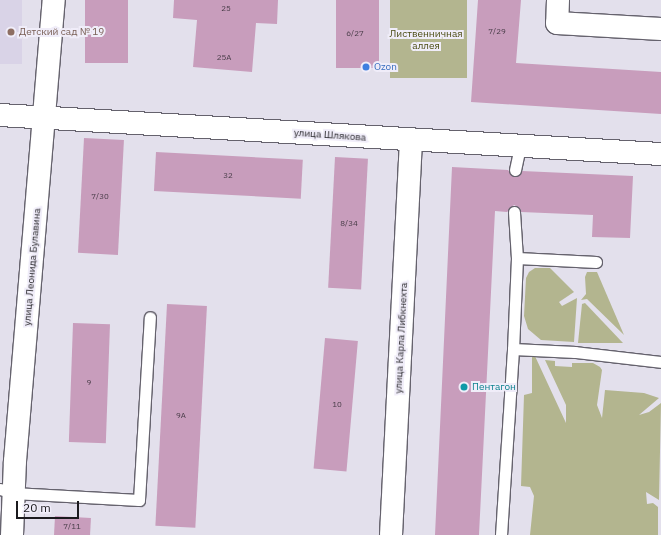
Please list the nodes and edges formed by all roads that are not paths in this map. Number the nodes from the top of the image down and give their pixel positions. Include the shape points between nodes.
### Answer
1 (54, 0) edge
2 (558, 0) edge
3 (661, 29) edge
4 (0, 115) edge
5 (46, 118) junction
6 (412, 140) junction
7 (520, 147) junction
8 (661, 154) edge
9 (515, 170) dead end
10 (514, 212) dead end
11 (518, 258) junction
12 (596, 262) dead end
13 (150, 317) dead end
14 (513, 349) junction
15 (661, 362) edge
16 (7, 491) edge
17 (12, 535) edge
18 (391, 535) edge
19 (501, 535) edge

1 - 5 street, улица Леонида Булавина
2 - 3 street via 557,23
4 - 5 street, улица Шлякова
5 - 6 street, улица Шлякова
5 - 16 street, улица Леонида Булавина
6 - 7 street, улица Шлякова
6 - 18 street, улица Карла Либкнехта
7 - 8 street, улица Шлякова
7 - 9 lane
10 - 11 lane
11 - 12 lane
11 - 14 lane
13 - 16 lane via 139,500
14 - 15 lane via 575,352
14 - 19 lane
16 - 17 street, улица Леонида Булавина

